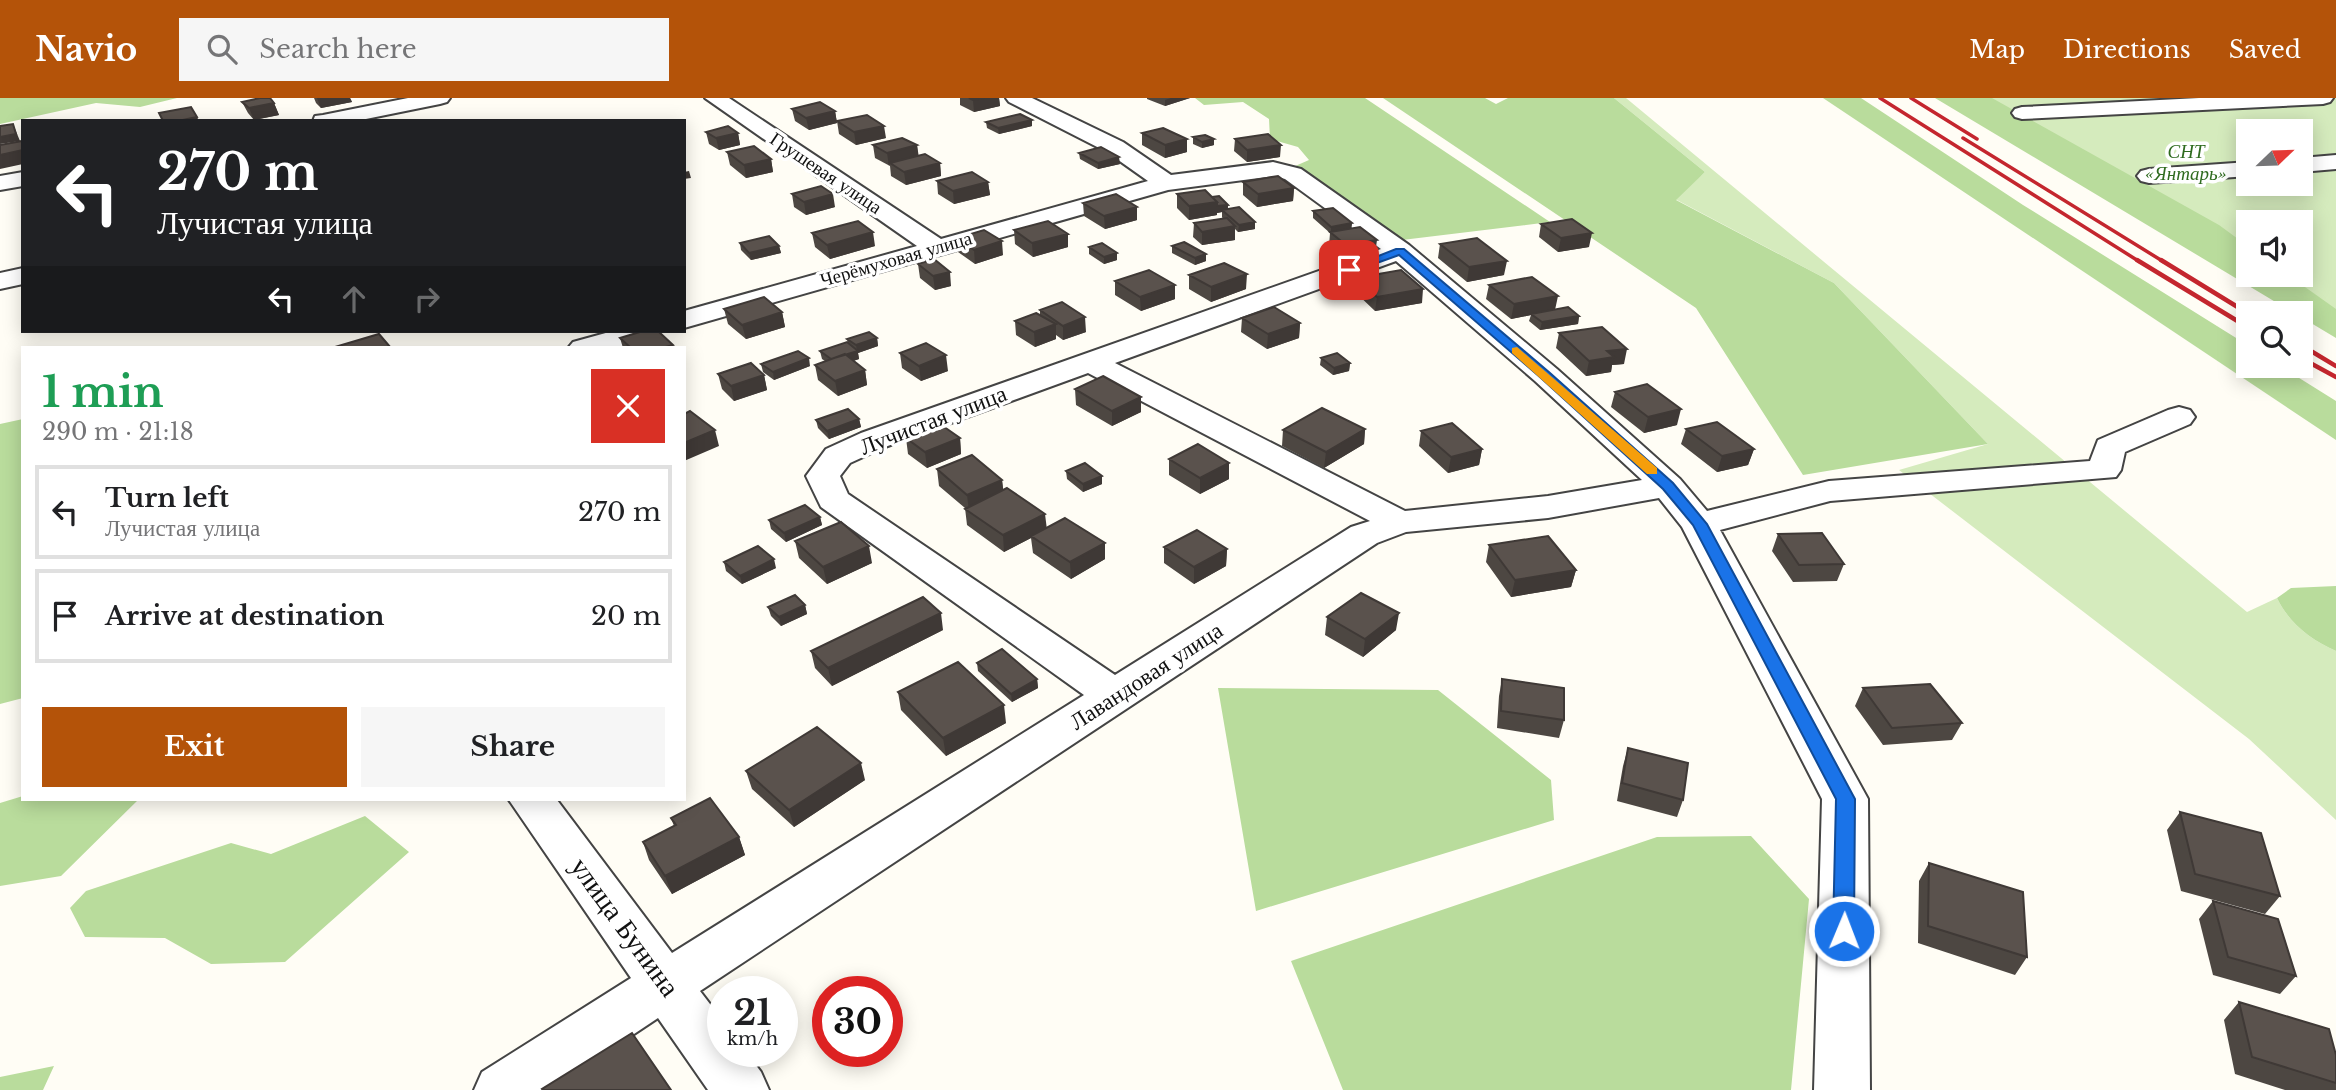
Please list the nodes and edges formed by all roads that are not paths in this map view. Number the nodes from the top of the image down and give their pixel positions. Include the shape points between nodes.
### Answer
1 (440, 98) edge
2 (715, 98) edge
3 (1016, 98) edge
4 (2323, 98) edge
5 (2022, 113) dead end
6 (333, 119) edge
7 (2336, 162) edge
8 (2314, 164) edge
9 (2236, 170) edge
10 (2149, 176) dead end
11 (21, 179) edge
12 (0, 183) edge
13 (1166, 183) junction
14 (937, 248) junction
15 (1400, 251) junction
16 (21, 276) edge
17 (0, 281) edge
18 (686, 319) edge
19 (638, 333) edge
20 (590, 346) edge
21 (1090, 362) junction
22 (2179, 417) dead end
23 (1668, 486) junction
24 (1400, 522) junction
25 (1699, 524) junction
26 (1115, 696) junction
27 (533, 801) edge
28 (668, 985) junction
29 (502, 1090) edge
30 (741, 1090) edge
31 (1842, 1090) edge

1 - 6 street
2 - 14 street, Грушевая улица
3 - 13 street via 1115,147
4 - 5 street
7 - 8 street
9 - 10 street
11 - 12 street
13 - 14 street, Черёмуховая улица
13 - 15 street, Черёмуховая улица via 1273,169 1293,174
14 - 18 street, Черёмуховая улица
15 - 21 street, Лучистая улица
15 - 23 street
16 - 17 street
19 - 20 street
21 - 24 street
21 - 26 street, Лучистая улица via 873,440 838,456 822,476 833,499
22 - 25 street via 2110,447 2104,470 1829,491
23 - 24 street, Лавандовая улица via 1548,507
23 - 25 street
24 - 26 street, Лавандовая улица via 1364,535
25 - 31 street via 1845,799
26 - 28 street, Лавандовая улица
27 - 28 street, улица Бунина
28 - 29 street, Лавандовая улица
28 - 30 street, улица Бунина

